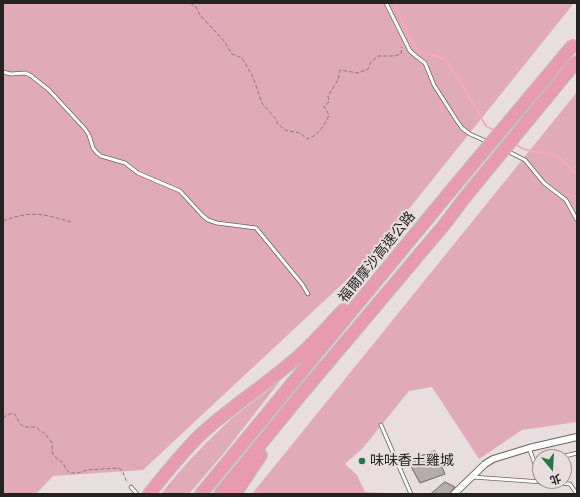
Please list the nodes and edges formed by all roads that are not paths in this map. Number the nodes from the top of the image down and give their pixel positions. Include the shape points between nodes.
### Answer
1 (386, 3) edge
2 (575, 43) edge
3 (577, 61) edge
4 (3, 72) edge
5 (577, 220) edge
6 (424, 223) junction
7 (308, 294) dead end
8 (300, 396) junction
9 (381, 425) dead end
10 (577, 437) edge
11 (529, 448) junction
12 (532, 456) edge
13 (471, 477) junction
14 (132, 487) road end
15 (202, 493) edge
16 (137, 494) edge
17 (149, 494) edge
18 (220, 494) edge
19 (235, 494) edge
20 (411, 494) edge
21 (454, 494) edge
22 (577, 494) edge

1 - 5 lane via 410,50 426,63 439,95 462,128 525,160 544,183 566,200
2 - 6 highway, 福爾摩沙高速公路, bridge
3 - 8 highway, bridge via 444,225
4 - 7 lane via 25,73 49,90 85,129 93,148 101,156 125,163 138,173 180,191 208,220 256,228
6 - 15 highway, 福爾摩沙高速公路
6 - 17 highway via 324,331 295,359 198,437
8 - 18 highway
8 - 19 highway
9 - 20 lane
10 - 11 street
11 - 12 lane
11 - 13 street via 493,459
13 - 21 street
13 - 22 lane via 570,484
14 - 16 lane

